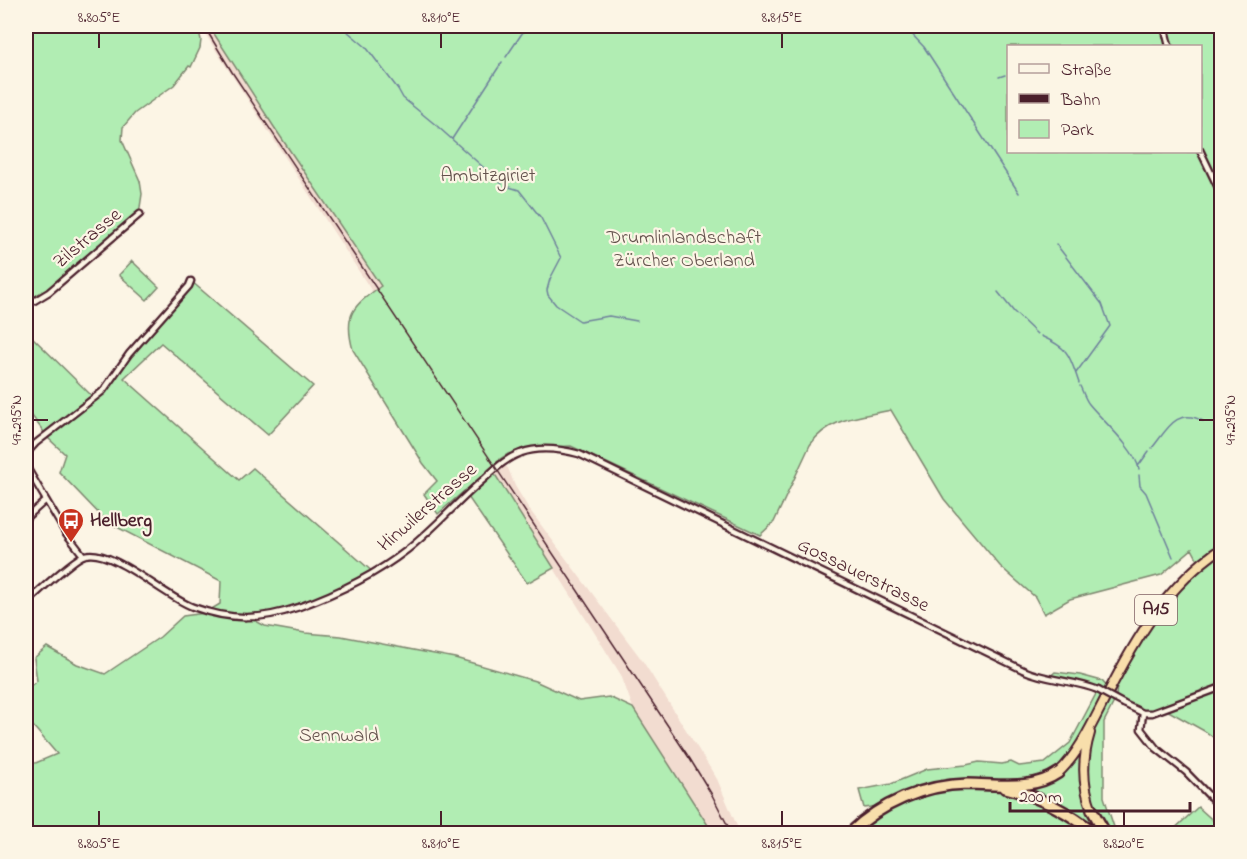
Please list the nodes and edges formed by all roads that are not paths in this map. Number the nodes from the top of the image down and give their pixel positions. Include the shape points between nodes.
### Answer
1 (1164, 26) edge
2 (1169, 45) edge
3 (1201, 153) edge
4 (1221, 196) edge
5 (140, 214) dead end
6 (191, 281) dead end
7 (26, 306) edge
8 (26, 454) edge
9 (26, 466) edge
10 (496, 468) joint
11 (46, 500) junction
12 (26, 518) edge
13 (1221, 548) edge
14 (83, 555) junction
15 (26, 603) edge
16 (1221, 687) edge
17 (1143, 713) junction
18 (1095, 717) junction
19 (1058, 773) joint
20 (973, 784) junction
21 (1221, 809) edge
22 (1092, 810) joint
23 (1008, 832) dead end
24 (849, 834) edge
25 (1024, 834) edge
26 (1096, 834) edge
27 (1106, 834) edge

1 - 2 street
3 - 4 street
5 - 7 street, Zilstrasse via 50,292
6 - 8 street via 103,391
9 - 11 street
10 - 14 street, Hinwilerstrasse via 392,561 356,583 277,615 238,618 192,607 110,559 95,553
10 - 17 street, Gossauerstrasse, bridge via 520,453 541,449 579,454 1023,670 1040,677 1082,683
11 - 12 street
11 - 14 street
13 - 18 highway, A15 via 1182,580 1154,613
14 - 15 street
16 - 17 street
17 - 21 street via 1141,729 1153,745
18 - 19 highway, A15
18 - 22 highway, A15 via 1084,762
19 - 20 highway, A15 via 1031,784
20 - 24 highway, A15 via 938,787 904,797 873,813
20 - 26 highway, A15 via 1040,799
22 - 27 highway, A15
23 - 25 street

